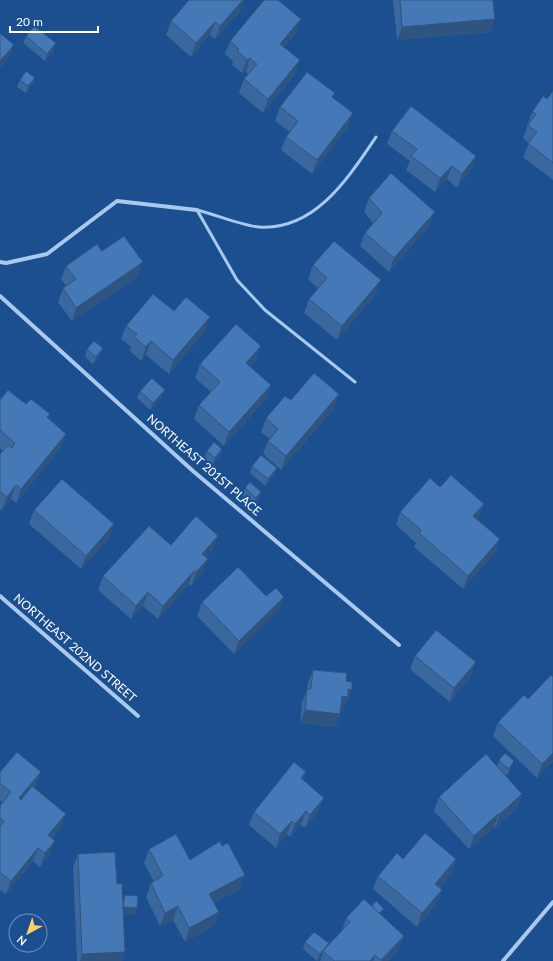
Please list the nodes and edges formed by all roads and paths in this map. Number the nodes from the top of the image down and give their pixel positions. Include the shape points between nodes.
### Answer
1 (376, 137) dead end
2 (197, 210) junction
3 (0, 262) edge
4 (0, 296) edge
5 (355, 382) dead end
6 (0, 596) edge
7 (398, 645) dead end
8 (138, 716) dead end
9 (553, 902) edge
10 (506, 957) junction
11 (503, 961) edge
12 (511, 961) edge

1 - 2 lane via 348,178 328,201 287,225 258,227
2 - 3 street via 117,201 47,254
2 - 5 lane via 237,280 265,310
4 - 7 street, NORTHEAST 201ST PLACE via 193,471
6 - 8 street, NORTHEAST 202ND STREET
9 - 10 street
10 - 11 street
10 - 12 street

